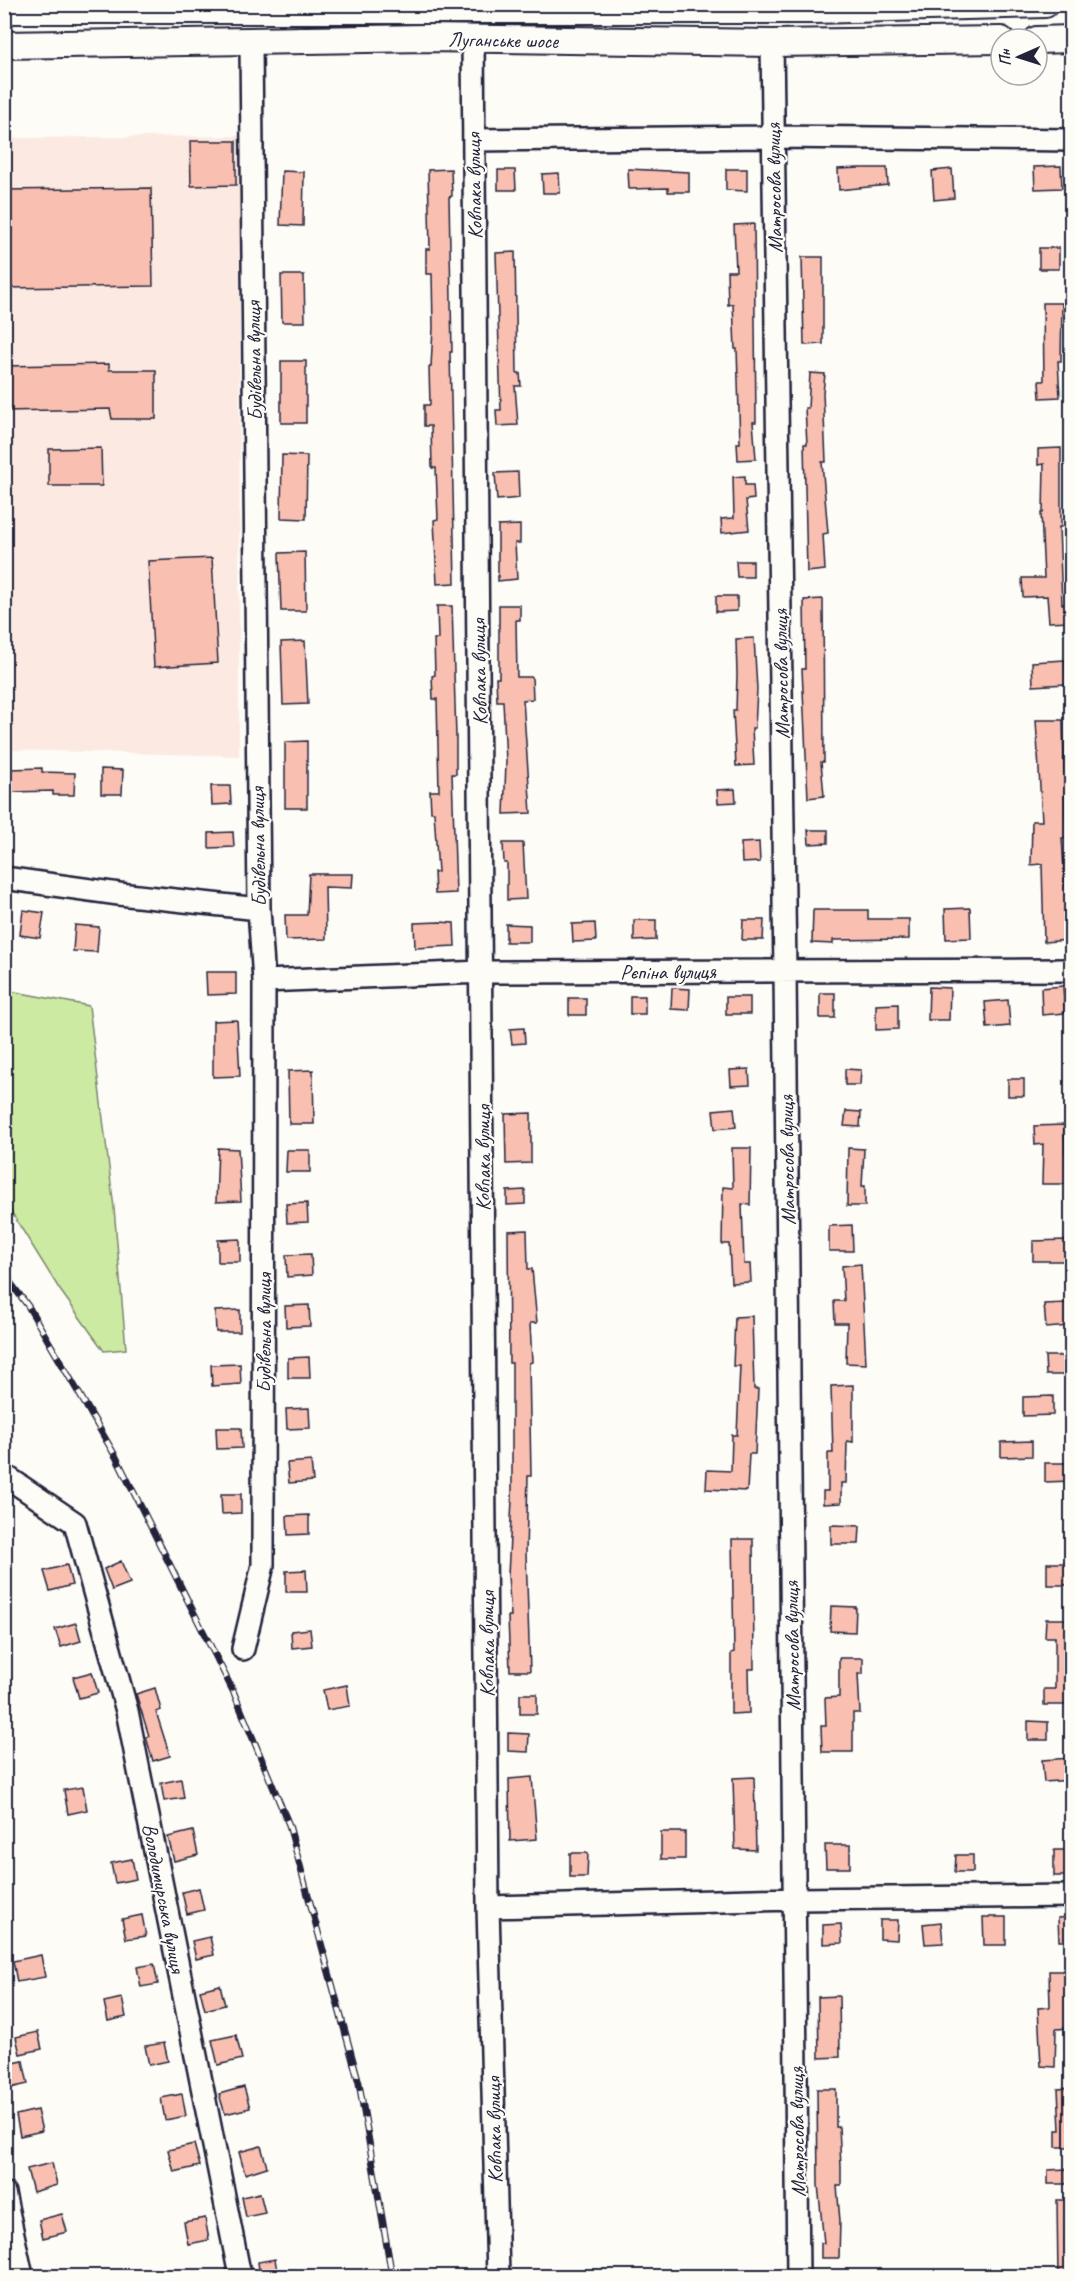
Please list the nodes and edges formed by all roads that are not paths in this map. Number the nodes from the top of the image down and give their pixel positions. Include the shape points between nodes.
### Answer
1 (1045, 4) edge
2 (425, 6) edge
3 (4, 10) edge
4 (426, 38) junction
5 (473, 39) junction
6 (1071, 39) edge
7 (989, 40) edge
8 (1049, 40) edge
9 (251, 43) junction
10 (772, 43) junction
11 (4, 45) edge
12 (773, 137) junction
13 (474, 140) junction
14 (1071, 140) edge
15 (4, 878) edge
16 (259, 909) junction
17 (1071, 970) edge
18 (785, 971) junction
19 (482, 972) junction
20 (264, 981) junction
21 (4, 1475) edge
22 (243, 1648) dead end
23 (1071, 1896) edge
24 (795, 1899) junction
25 (488, 1907) junction
26 (4, 2193) edge
27 (22, 2277) edge
28 (240, 2277) edge
29 (498, 2277) edge
30 (798, 2277) edge

1 - 2 main road, Луганське шосе via 814,10
2 - 3 main road, Луганське шосе
2 - 4 street
4 - 5 main road, Луганське шосе
4 - 9 main road, Луганське шосе
5 - 10 main road, Луганське шосе
5 - 13 street, Ковпака вулиця
6 - 8 main road
7 - 10 main road, Луганське шосе
9 - 11 main road, Луганське шосе
9 - 16 street, Будівельна вулиця
10 - 12 street, Матросова вулиця
12 - 13 street
12 - 14 street
12 - 18 street, Матросова вулиця
13 - 19 street, Ковпака вулиця
15 - 16 street
16 - 20 street, Будівельна вулиця
17 - 18 street, Рєпіна вулиця
18 - 19 street, Рєпіна вулиця
18 - 24 street, Матросова вулиця
19 - 20 street, Рєпіна вулиця
19 - 25 street, Ковпака вулиця
20 - 22 street, Будівельна вулиця via 263,1565
21 - 28 street, Володимирська вулиця via 75,1523 127,1711
23 - 24 street
24 - 25 street
24 - 30 street, Матросова вулиця
25 - 29 street, Ковпака вулиця
26 - 27 street

